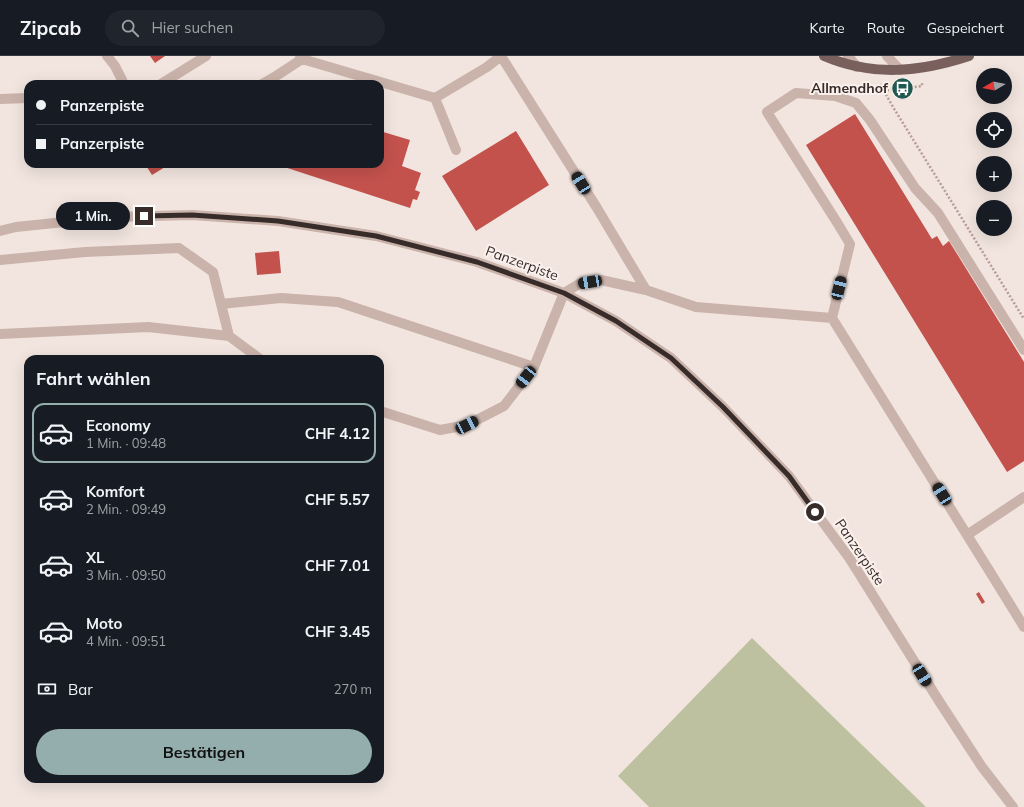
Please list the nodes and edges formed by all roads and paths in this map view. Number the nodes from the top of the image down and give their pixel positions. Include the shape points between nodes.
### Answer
1 (107, 56) edge
2 (206, 56) edge
3 (824, 56) edge
4 (848, 56) edge
5 (887, 56) edge
6 (969, 56) edge
7 (301, 58) edge
8 (857, 67) junction
9 (900, 70) junction
10 (122, 80) edge
11 (167, 80) edge
12 (269, 80) edge
13 (375, 80) edge
14 (384, 83) edge
15 (883, 90) dead end
16 (24, 98) edge
17 (435, 98) junction
18 (0, 99) edge
19 (456, 150) dead end
20 (0, 231) edge
21 (0, 260) edge
22 (646, 290) junction
23 (564, 293) junction
24 (221, 304) junction
25 (832, 318) junction
26 (1024, 319) edge
27 (0, 334) edge
28 (229, 336) junction
29 (1024, 350) edge
30 (255, 355) edge
31 (534, 367) junction
32 (384, 412) edge
33 (1024, 497) edge
34 (967, 535) junction
35 (1024, 627) edge
36 (1014, 807) edge

1 - 10 street
2 - 11 street
3 - 8 main road
4 - 8 street
5 - 9 street
6 - 9 main road via 919,69
7 - 12 street
7 - 13 street
8 - 9 main road
14 - 17 street
15 - 26 path
16 - 18 street
17 - 19 street
17 - 22 street via 501,56
20 - 23 street, Panzerpiste via 112,217 192,215 278,221 376,236 477,262
21 - 24 street via 85,252 179,248 213,272
22 - 23 street via 601,280 579,284
22 - 25 street via 696,308
23 - 31 street
23 - 36 street, Panzerpiste via 616,321 671,358 723,407 789,476 850,559 982,767
24 - 28 street
24 - 31 street via 281,298 338,302
25 - 29 street via 850,244 767,112 796,94 835,96 856,103 914,188 938,213
25 - 34 street
27 - 28 street via 148,327
28 - 30 street
31 - 32 street via 504,406 467,425 440,430
33 - 34 street
34 - 35 street

